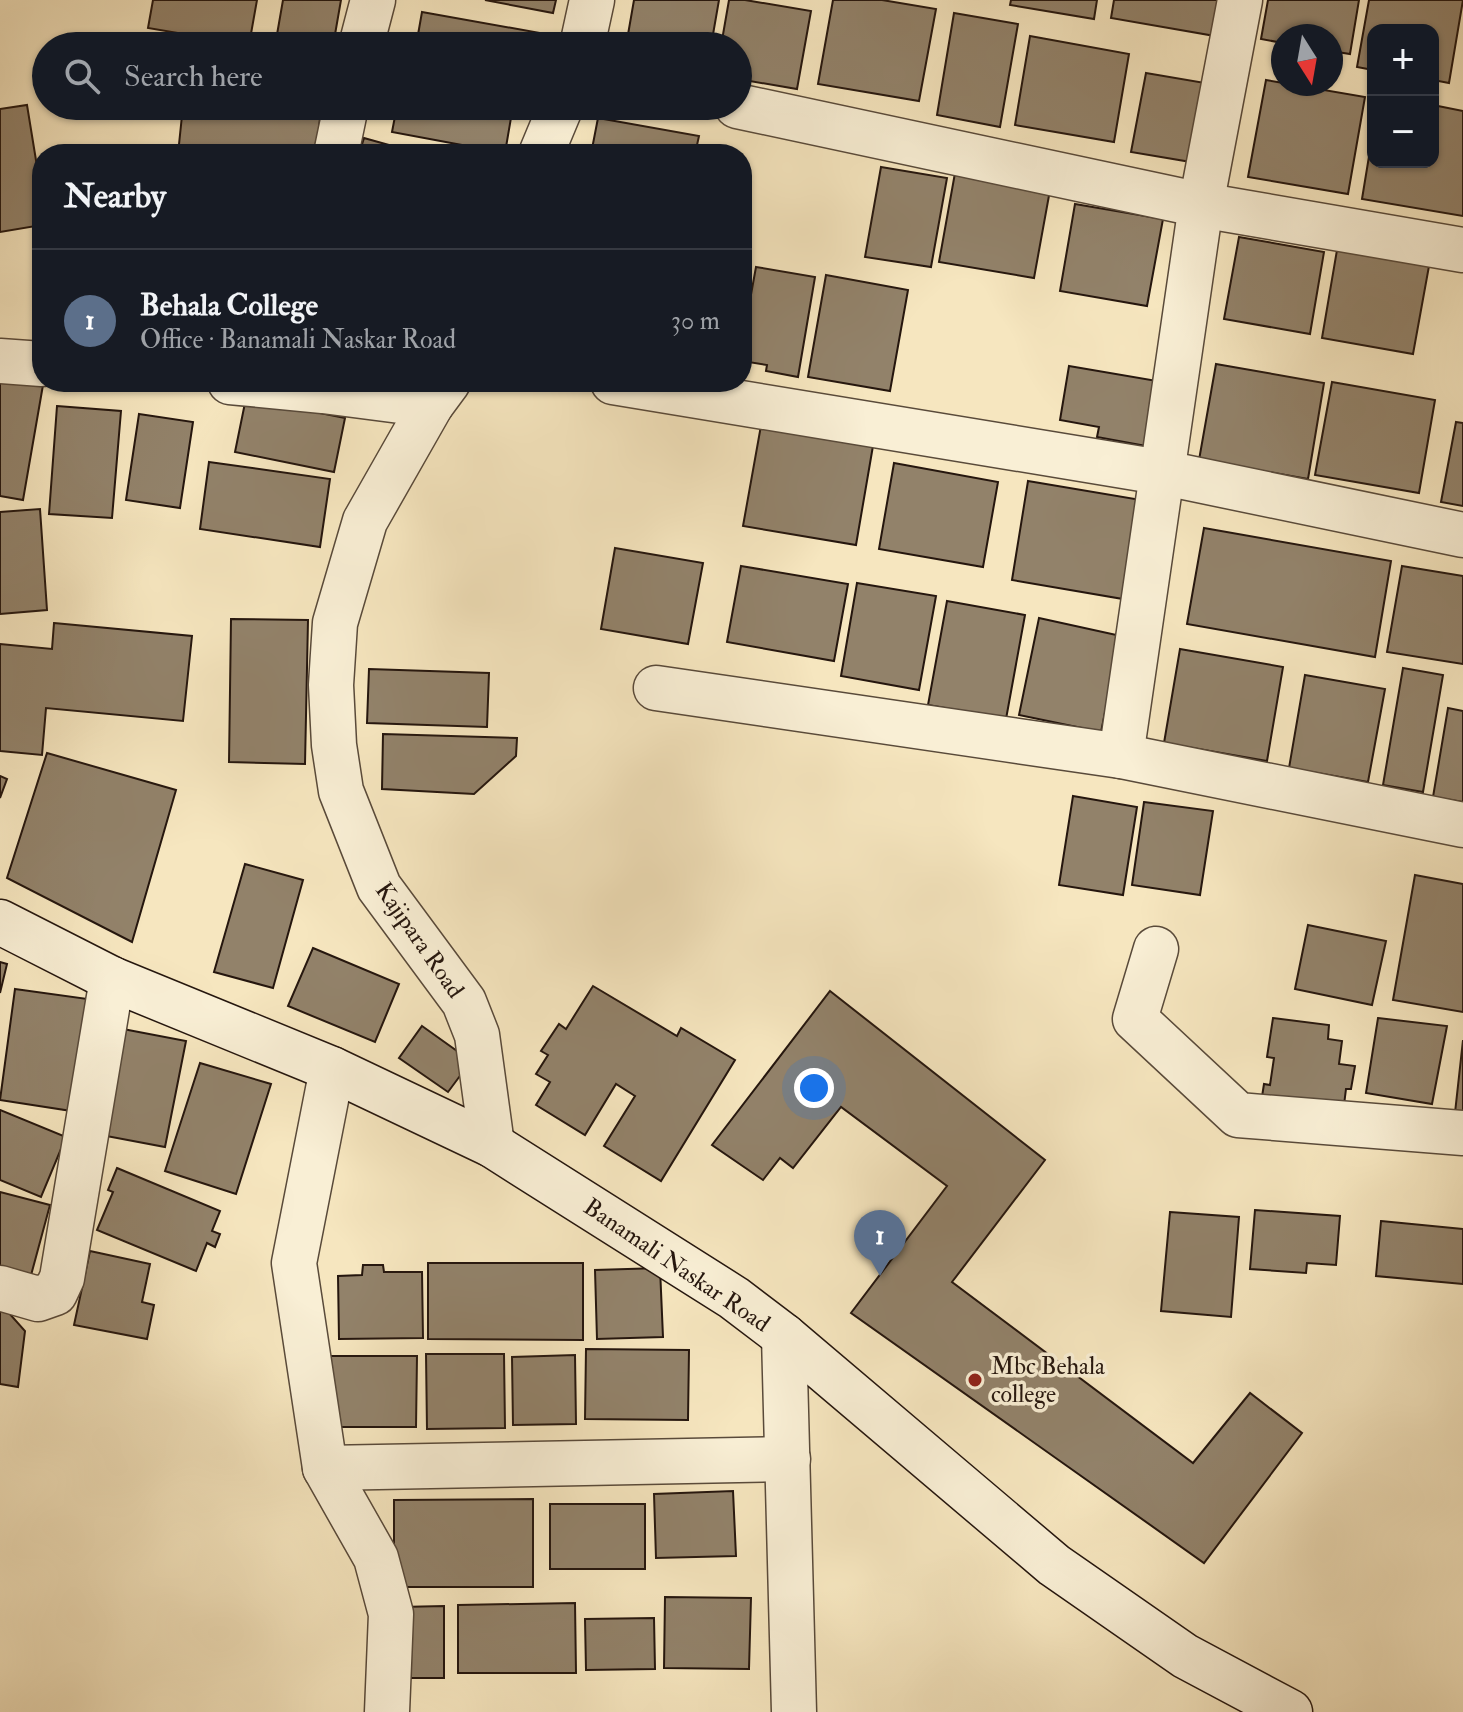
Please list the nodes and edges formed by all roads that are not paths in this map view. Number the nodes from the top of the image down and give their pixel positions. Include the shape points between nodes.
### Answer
1 (373, 0) edge
2 (592, 0) edge
3 (1240, 0) edge
4 (365, 32) edge
5 (585, 32) edge
6 (752, 109) edge
7 (343, 120) edge
8 (555, 120) edge
9 (338, 144) edge
10 (545, 144) edge
11 (1201, 205) junction
12 (1463, 250) edge
13 (0, 361) edge
14 (32, 363) edge
15 (410, 392) edge
16 (674, 392) edge
17 (439, 394) edge
18 (1160, 472) junction
19 (1463, 535) edge
20 (656, 688) dead end
21 (1121, 756) junction
22 (1463, 825) edge
23 (0, 922) edge
24 (1156, 949) dead end
25 (112, 979) junction
26 (332, 1069) junction
27 (1463, 1133) edge
28 (492, 1145) junction
29 (0, 1288) edge
30 (784, 1336) junction
31 (788, 1459) junction
32 (325, 1468) junction
33 (387, 1712) edge
34 (794, 1712) edge
35 (1290, 1712) edge

1 - 4 street
2 - 5 street
3 - 11 street
6 - 11 street
7 - 9 street
8 - 10 street
11 - 12 street
11 - 18 street
13 - 14 street
15 - 17 street
16 - 18 street
17 - 28 street, Kajipara Road via 365,521 335,623 334,745 341,791 379,887 464,1002 477,1035
18 - 19 street
18 - 21 street
20 - 21 street
21 - 22 street
23 - 25 street, Banamali Naskar Road
24 - 27 street via 1135,1019 1238,1115
25 - 26 street, Banamali Naskar Road
25 - 29 street via 62,1278 55,1293 38,1299
26 - 28 street, Banamali Naskar Road
26 - 32 street via 294,1263
28 - 30 street, Banamali Naskar Road via 734,1298
30 - 31 street
30 - 35 street, Banamali Naskar Road via 1054,1565 1185,1656
31 - 32 street
31 - 34 street
32 - 33 street via 376,1558 391,1614

